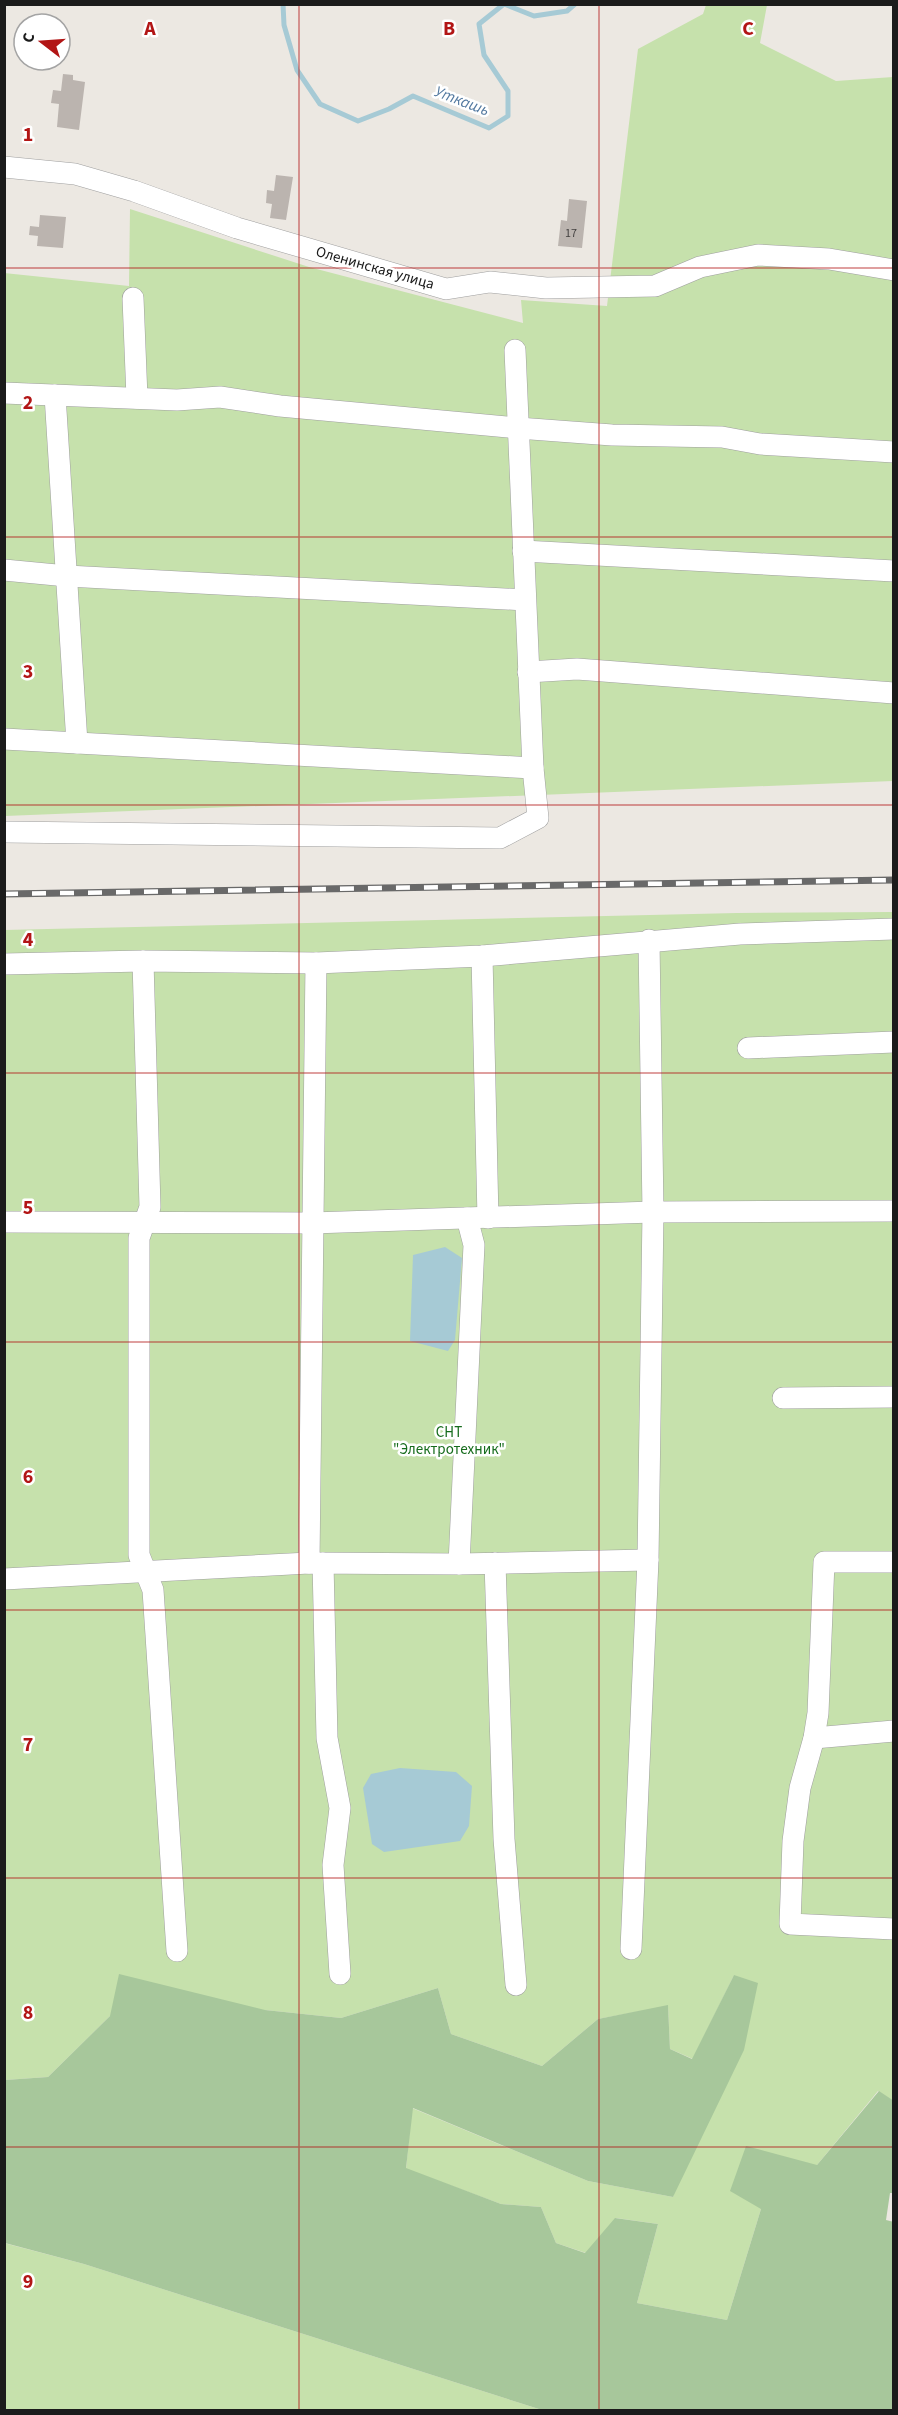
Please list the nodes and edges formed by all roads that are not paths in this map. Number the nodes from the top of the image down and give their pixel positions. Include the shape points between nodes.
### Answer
1 (4, 167) edge
2 (894, 270) edge
3 (133, 298) dead end
4 (515, 350) dead end
5 (4, 393) edge
6 (55, 395) junction
7 (137, 398) junction
8 (518, 428) junction
9 (894, 452) edge
10 (524, 550) junction
11 (4, 570) edge
12 (894, 571) edge
13 (67, 576) junction
14 (525, 600) junction
15 (528, 672) junction
16 (894, 693) edge
17 (4, 738) edge
18 (77, 743) junction
19 (533, 768) junction
20 (4, 832) edge
21 (894, 929) edge
22 (649, 940) junction
23 (482, 956) junction
24 (143, 961) junction
25 (316, 963) junction
26 (4, 964) edge
27 (894, 1042) edge
28 (748, 1048) dead end
29 (894, 1211) edge
30 (653, 1212) junction
31 (478, 1218) junction
32 (4, 1222) edge
33 (145, 1223) junction
34 (312, 1223) junction
35 (894, 1397) edge
36 (783, 1398) dead end
37 (648, 1560) junction
38 (894, 1562) edge
39 (316, 1563) junction
40 (495, 1563) junction
41 (459, 1564) junction
42 (146, 1572) junction
43 (4, 1579) edge
44 (894, 1731) edge
45 (814, 1738) junction
46 (894, 1929) edge
47 (631, 1949) dead end
48 (177, 1951) dead end
49 (340, 1974) dead end
50 (516, 1985) dead end

1 - 2 street, Оленинская улица via 75,174 237,228 446,289 490,282 546,288 655,286 700,267 758,255 830,259
3 - 7 street
4 - 8 street
5 - 6 street
6 - 7 street
6 - 13 street
7 - 8 street via 220,397
8 - 9 street via 722,437 760,444
8 - 10 street
10 - 12 street
10 - 14 street
11 - 13 street
13 - 14 street
13 - 18 street
14 - 15 street
15 - 16 street via 577,669
15 - 19 street
17 - 18 street
18 - 19 street
19 - 20 street via 538,818 500,838
21 - 22 street
22 - 23 street
22 - 30 street
23 - 25 street
23 - 31 street
24 - 25 street
24 - 26 street
24 - 33 street via 150,1207
25 - 34 street
27 - 28 street
29 - 30 street
30 - 31 street
30 - 37 street
31 - 34 street
31 - 41 street
32 - 33 street
33 - 34 street
33 - 42 street via 139,1238 139,1555
34 - 39 street
35 - 36 street
37 - 40 street
37 - 47 street
38 - 45 street via 824,1562 819,1713
39 - 41 street
39 - 42 street
39 - 49 street via 327,1738 340,1808 333,1865
40 - 41 street
40 - 50 street via 504,1839
42 - 43 street
42 - 48 street via 153,1590
44 - 45 street
45 - 46 street via 798,1799 790,1924

